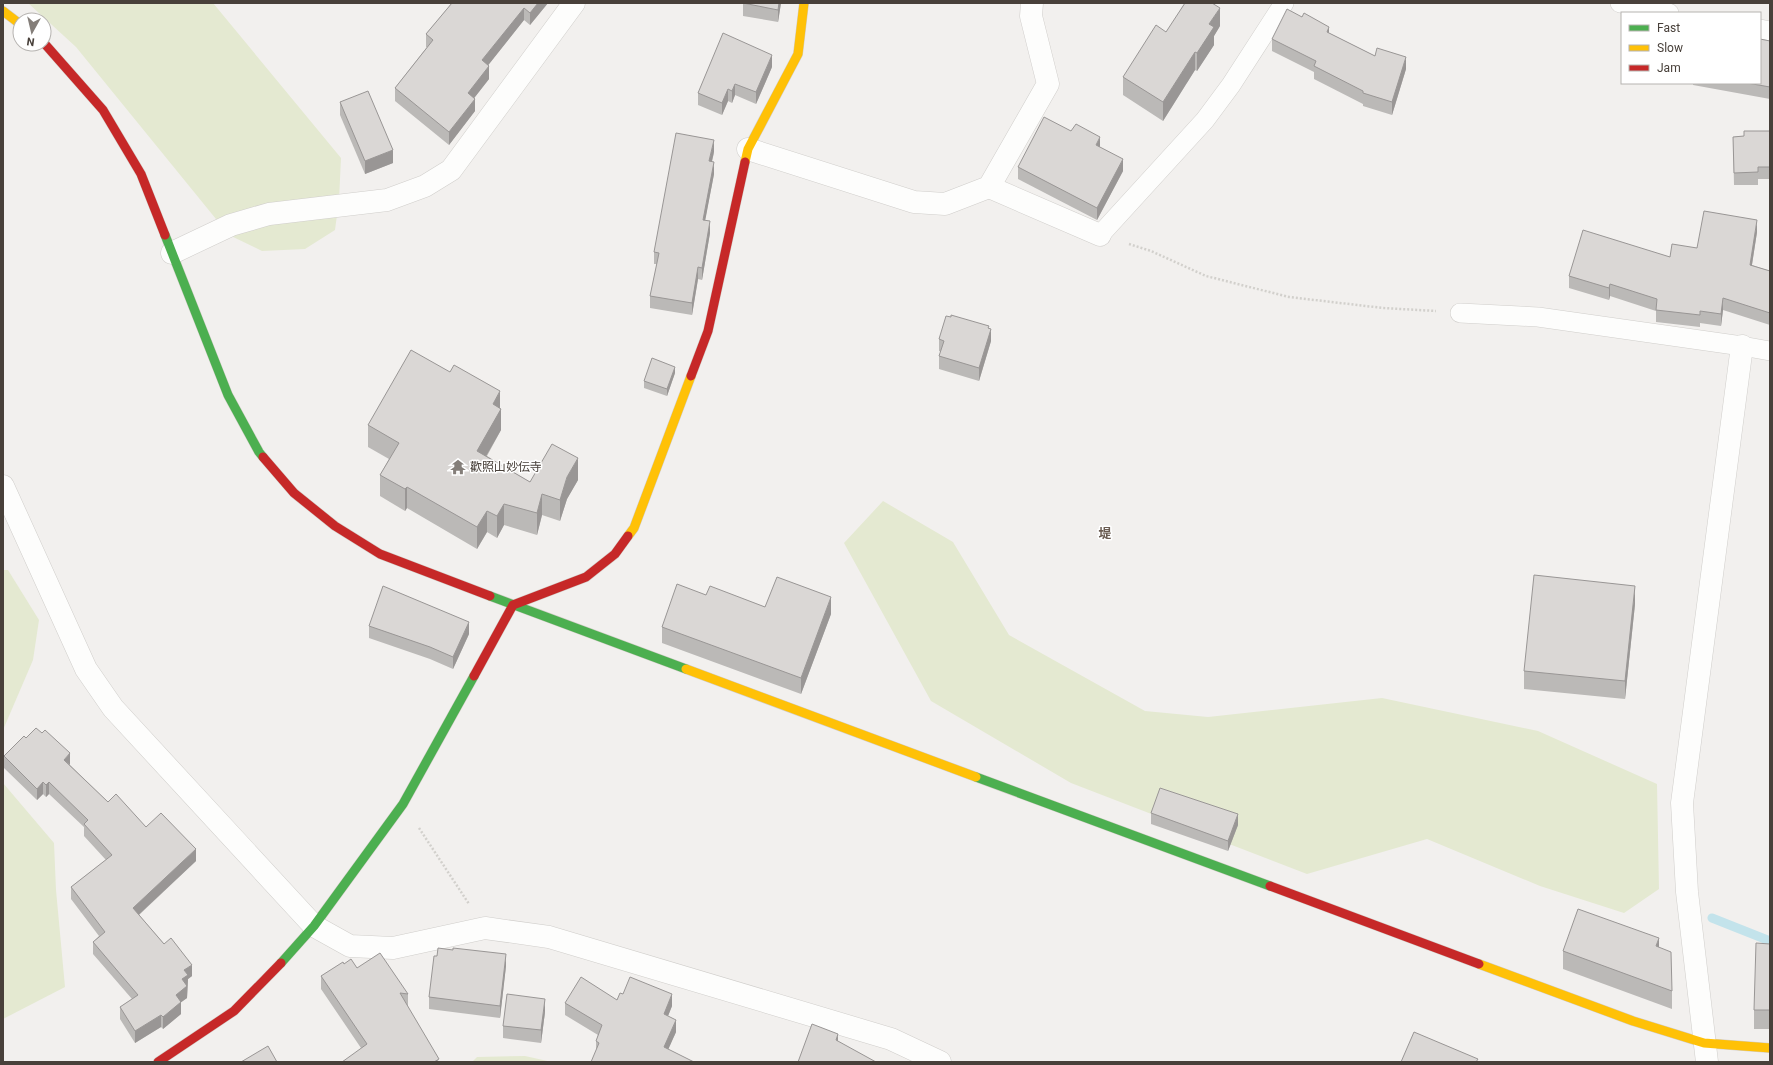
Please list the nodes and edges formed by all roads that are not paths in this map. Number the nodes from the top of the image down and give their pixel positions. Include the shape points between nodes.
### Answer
1 (574, 3) edge
2 (804, 3) edge
3 (1032, 3) edge
4 (1284, 3) edge
5 (1620, 3) edge
6 (3, 11) edge
7 (1664, 12) edge
8 (12, 18) edge
9 (52, 52) edge
10 (748, 149) junction
11 (989, 187) junction
12 (1100, 235) joint
13 (172, 252) junction
14 (1460, 313) road end
15 (1742, 346) junction
16 (1770, 351) edge
17 (3, 486) edge
18 (513, 605) junction
19 (314, 926) junction
20 (1770, 1048) edge
21 (1706, 1053) edge
22 (158, 1062) edge
23 (940, 1062) edge

1 - 13 street via 451,170 425,186 388,200 269,214 231,225
2 - 10 street via 798,54
3 - 11 street via 1031,16 1048,84
4 - 12 lane via 1205,120
5 - 7 lane
6 - 8 street
9 - 13 street via 103,110 141,174
10 - 11 street via 914,202 945,204
10 - 18 street via 708,331 634,528 614,554 586,577
11 - 12 street
13 - 18 street via 228,395 260,452 294,493 335,526 380,554
14 - 15 lane via 1538,317
15 - 16 lane
15 - 21 street via 1682,803 1687,892
17 - 19 street via 86,669 113,708
18 - 19 street via 403,804
18 - 21 street via 1625,1018
19 - 22 street via 265,981 234,1010
19 - 23 street via 350,946 393,948 485,928 557,939 891,1039
20 - 21 street

